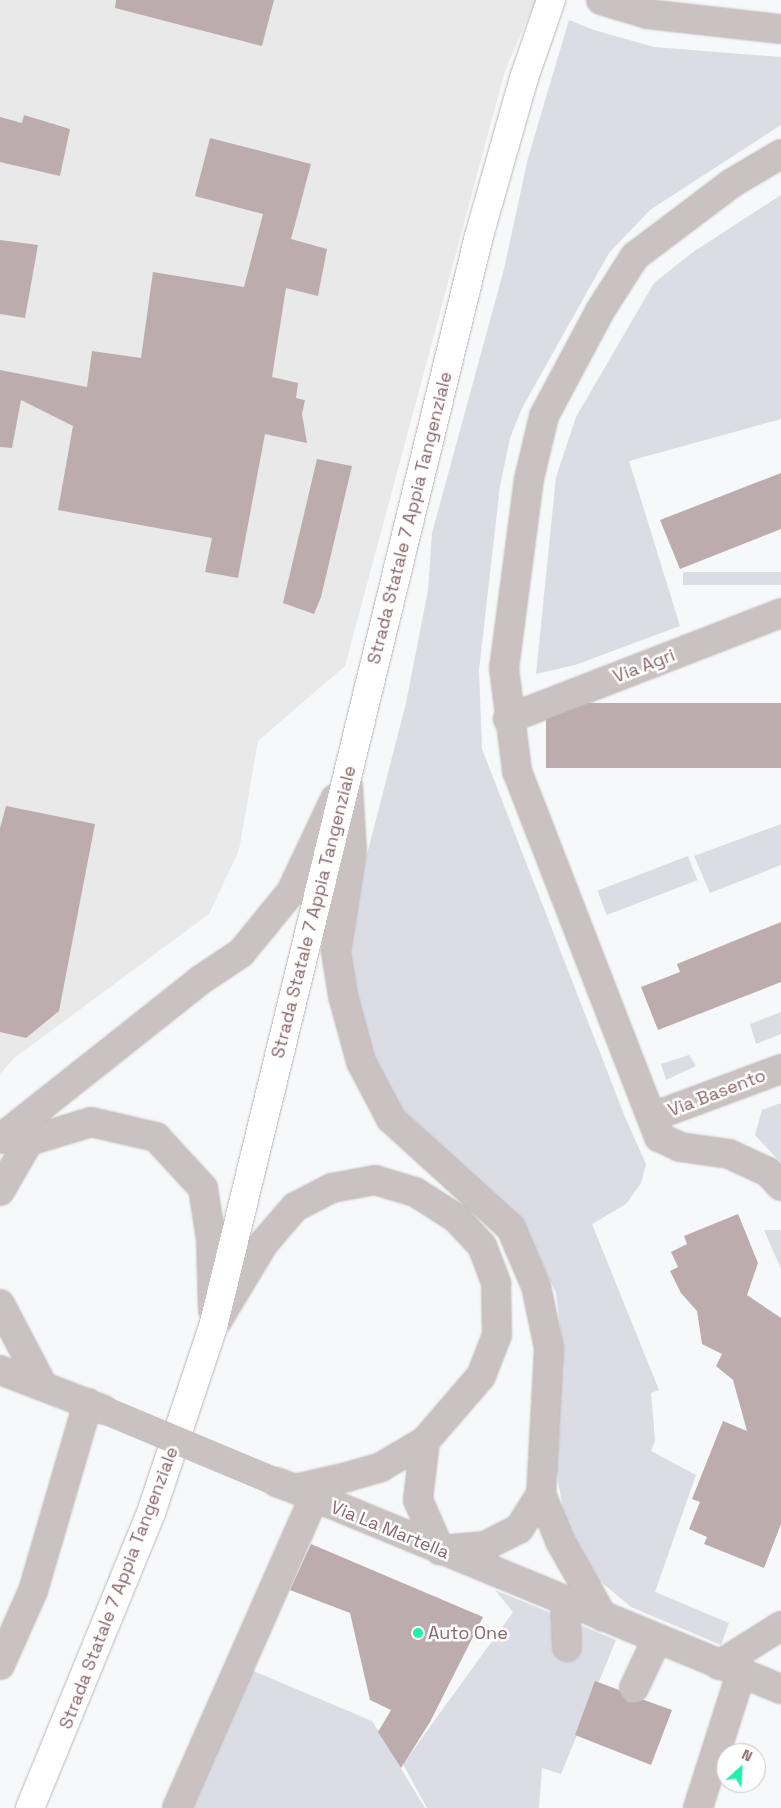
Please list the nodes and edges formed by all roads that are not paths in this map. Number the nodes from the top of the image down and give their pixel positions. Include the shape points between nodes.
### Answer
1 (551, 0) edge
2 (601, 0) edge
3 (781, 29) edge
4 (781, 154) edge
5 (781, 612) edge
6 (508, 719) junction
7 (347, 775) junction
8 (781, 1069) edge
9 (652, 1117) junction
10 (0, 1140) edge
11 (781, 1186) edge
12 (0, 1190) edge
13 (0, 1304) edge
14 (213, 1327) junction
15 (0, 1370) edge
16 (42, 1384) junction
17 (96, 1406) junction
18 (425, 1441) junction
19 (295, 1490) junction
20 (541, 1494) junction
21 (440, 1550) junction
22 (565, 1601) junction
23 (603, 1616) junction
24 (781, 1626) edge
25 (657, 1639) junction
26 (567, 1647) dead end
27 (0, 1665) edge
28 (730, 1669) junction
29 (634, 1688) dead end
30 (781, 1689) edge
31 (30, 1808) edge
32 (177, 1808) edge
33 (698, 1808) edge

1 - 7 highway, Strada Statale 7 Appia Tangenziale via 524,78 479,236
2 - 3 street via 647,14
4 - 6 street via 732,183 635,256 600,311 544,416 529,479 504,668
5 - 6 street, Via Agri
6 - 9 street via 517,771
7 - 10 street via 291,892 241,952 199,981
7 - 14 highway, Strada Statale 7 Appia Tangenziale
7 - 20 street via 352,851 336,952 343,996 361,1062 391,1119 511,1228 536,1286 549,1348
8 - 9 street, Via Basento
9 - 11 street via 659,1137 680,1147 729,1154 768,1172
12 - 14 street via 29,1141 91,1122 156,1137 203,1188 211,1240
13 - 16 street
14 - 18 street via 264,1243 295,1208 332,1188 375,1180 415,1192 456,1218 482,1246 496,1283 497,1335 481,1376
14 - 31 highway, Strada Statale 7 Appia Tangenziale via 152,1513
15 - 16 street, Via La Martella
16 - 17 street, Via La Martella
17 - 19 street, Via La Martella, bridge
17 - 27 street via 33,1590
18 - 19 street via 382,1467
18 - 21 street via 418,1500
19 - 21 street, Via La Martella
19 - 32 street
20 - 21 street via 519,1529 485,1546
20 - 23 street via 560,1541
21 - 22 street, Via La Martella
22 - 23 street, Via La Martella
22 - 26 street
23 - 25 street, Via La Martella
24 - 28 street
25 - 28 street, Via La Martella
25 - 29 street
28 - 30 street, Via La Martella
28 - 33 street

